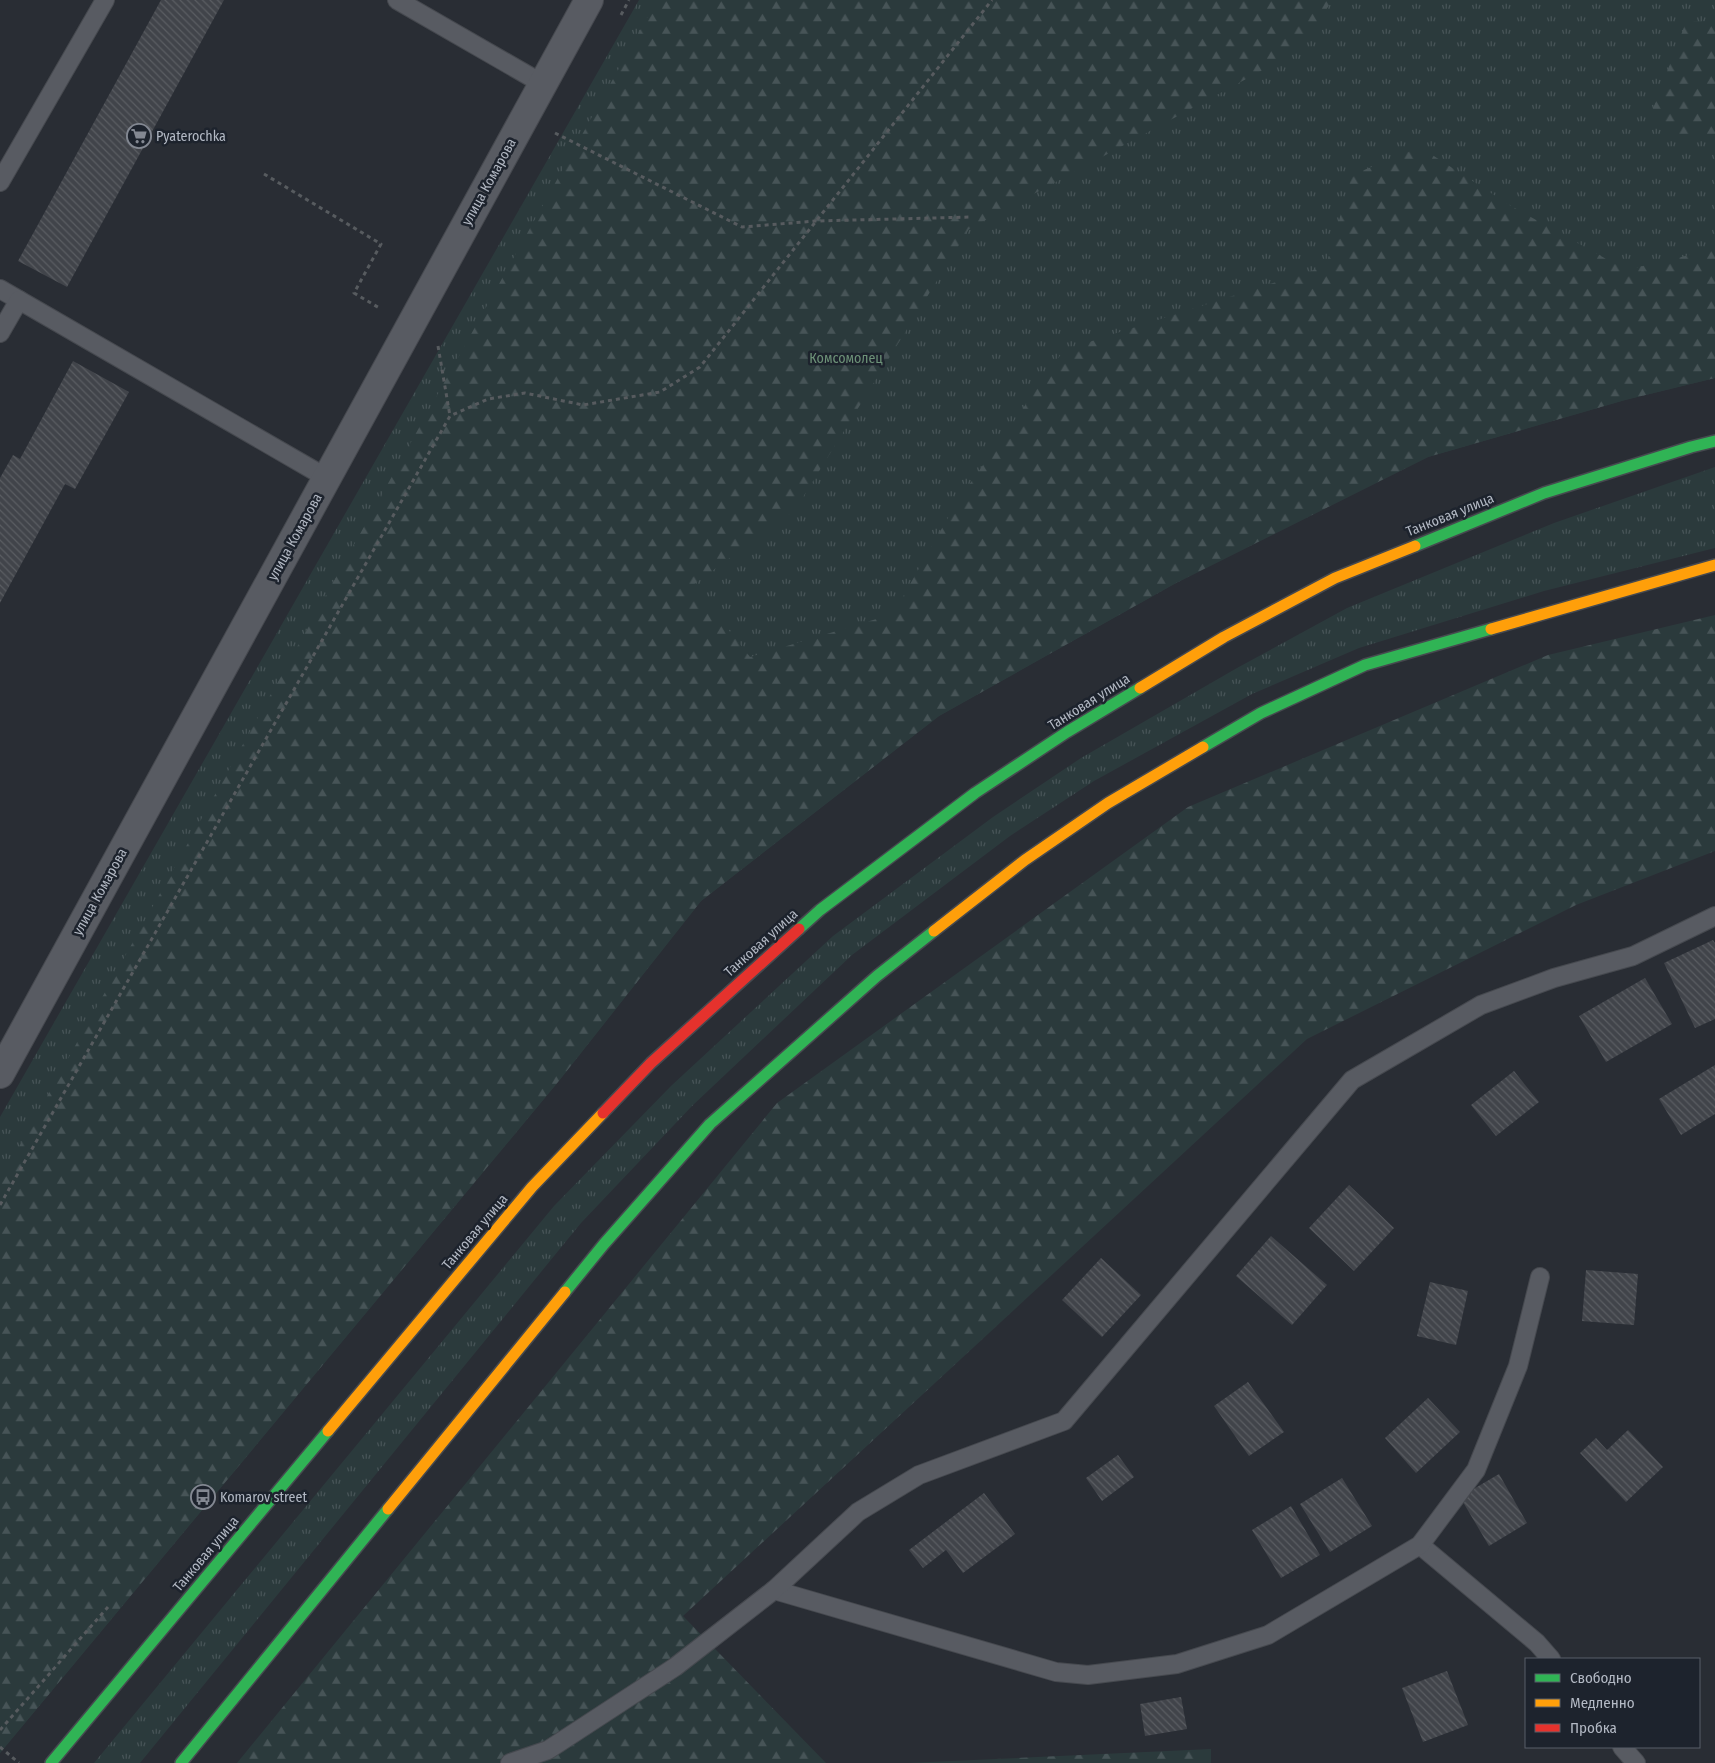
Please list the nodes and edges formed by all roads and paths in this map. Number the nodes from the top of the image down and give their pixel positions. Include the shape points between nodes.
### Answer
1 (105, 0) edge
2 (397, 0) edge
3 (589, 0) edge
4 (629, 0) edge
5 (992, 0) edge
6 (620, 17) dead end
7 (543, 84) junction
8 (559, 125) dead end
9 (264, 174) dead end
10 (0, 182) edge
11 (972, 217) dead end
12 (816, 222) junction
13 (0, 289) edge
14 (19, 300) junction
15 (410, 326) junction
16 (0, 332) edge
17 (450, 416) junction
18 (1715, 441) edge
19 (327, 478) junction
20 (1715, 565) edge
21 (1715, 916) edge
22 (0, 1074) edge
23 (0, 1205) edge
24 (1540, 1277) dead end
25 (1420, 1545) junction
26 (774, 1590) junction
27 (108, 1607) dead end
28 (1550, 1658) edge
29 (0, 1730) edge
30 (0, 1747) edge
31 (1623, 1748) edge
32 (19, 1763) edge
33 (51, 1763) edge
34 (181, 1763) edge
35 (510, 1763) edge
36 (1636, 1763) edge

1 - 10 lane
2 - 7 lane
3 - 7 street, улица Комарова
4 - 6 path
5 - 12 path
7 - 15 street, улица Комарова
8 - 12 path via 555,133 742,227
9 - 15 path via 380,244 354,293
11 - 12 path
12 - 17 path via 700,367 660,392 583,405 525,393 488,399
13 - 14 lane
14 - 16 lane
14 - 19 lane
15 - 17 path via 438,343
15 - 19 street, улица Комарова
17 - 23 path
18 - 33 main road, Танковая улица via 1544,493 1335,578 1224,637 1067,732 975,793 820,910 651,1063 532,1187
19 - 22 street, улица Комарова
20 - 34 main road via 1365,665 1261,713 1108,803 1025,860 893,964 703,1132 604,1244
21 - 26 lane via 1633,956 1554,978 1482,1004 1352,1080 1064,1421 919,1475 858,1512
24 - 25 lane via 1518,1366 1476,1470
25 - 26 lane via 1268,1635 1177,1664 1088,1675 1056,1672
25 - 28 lane via 1538,1643
26 - 35 lane via 675,1667 548,1750
27 - 29 path
30 - 32 path
31 - 36 lane

